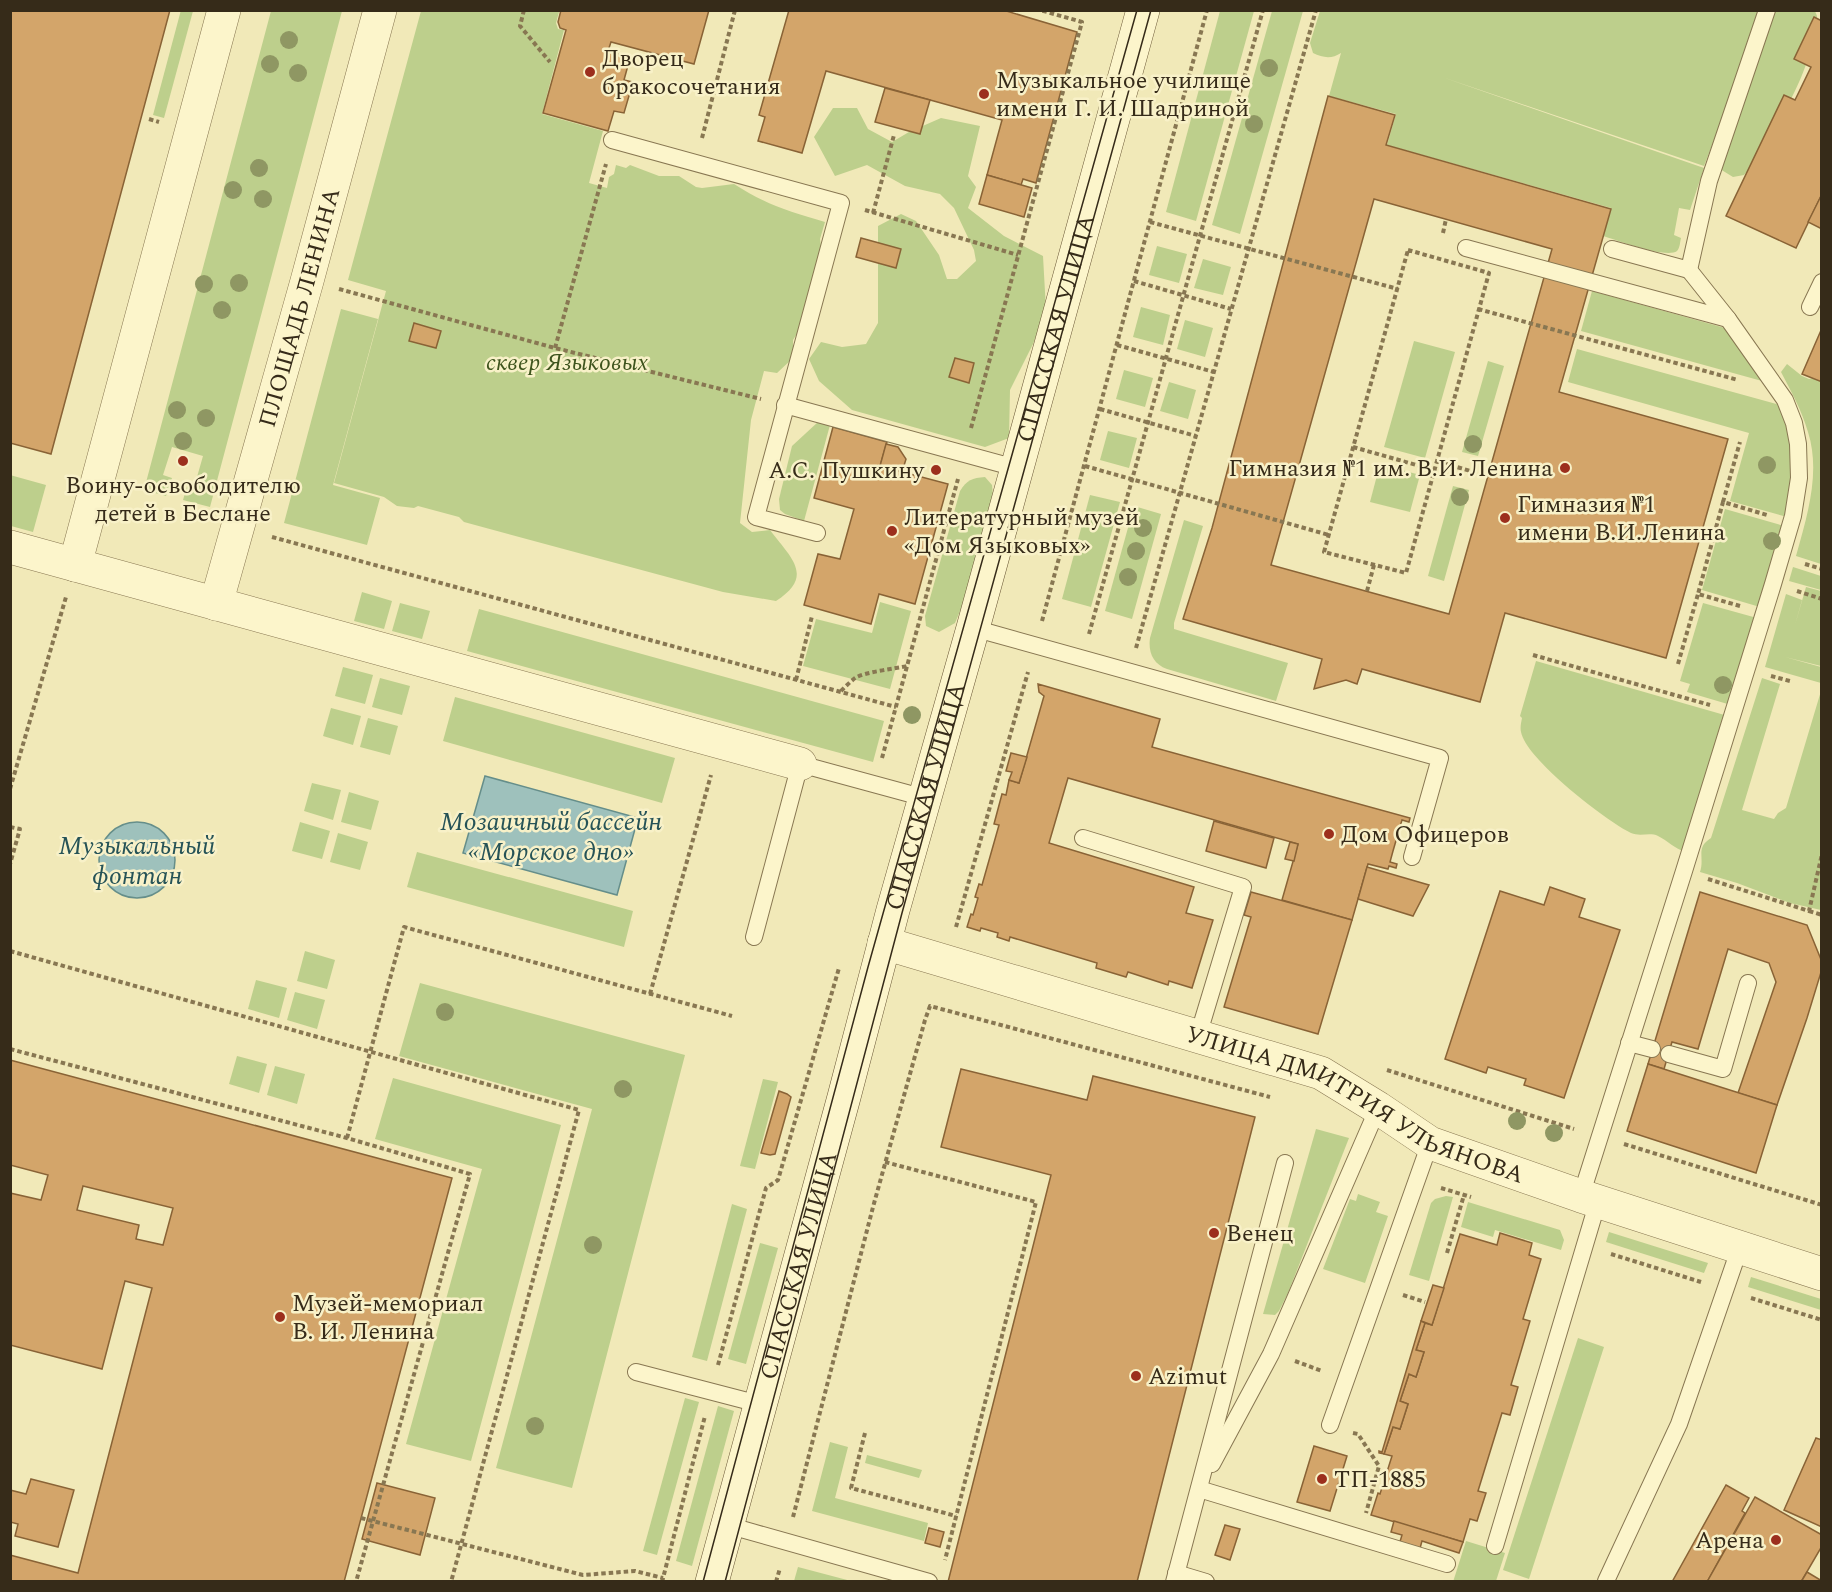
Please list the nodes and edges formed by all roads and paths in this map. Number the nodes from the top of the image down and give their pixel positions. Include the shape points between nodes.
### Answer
1 (224, 10) edge
2 (380, 10) edge
3 (524, 10) edge
4 (735, 10) edge
5 (1040, 10) edge
6 (1143, 10) edge
7 (1207, 10) edge
8 (1263, 10) edge
9 (1316, 10) edge
10 (1767, 10) edge
11 (1082, 22) dead end
12 (550, 62) dead end
13 (894, 135) dead end
14 (612, 140) joint
15 (695, 163) junction
16 (841, 203) junction
17 (873, 213) junction
18 (1150, 222) junction
19 (1200, 235) junction
20 (1466, 248) dead end
21 (1249, 249) junction
22 (1612, 249) dead end
23 (1408, 250) dead end
24 (1018, 255) dead end
25 (1689, 270) junction
26 (1489, 273) dead end
27 (307, 281) junction
28 (1134, 281) junction
29 (1821, 282) edge
30 (1398, 289) junction
31 (1184, 295) junction
32 (1810, 307) dead end
33 (1232, 309) junction
34 (1478, 309) junction
35 (1728, 319) junction
36 (1117, 345) junction
37 (555, 348) junction
38 (1166, 359) junction
39 (1214, 372) junction
40 (1778, 391) junction
41 (786, 405) junction
42 (1100, 409) junction
43 (1148, 422) junction
44 (1196, 436) junction
45 (1740, 442) dead end
46 (1353, 447) junction
47 (1436, 461) junction
48 (1084, 466) junction
49 (1016, 468) junction
50 (1434, 470) junction
51 (1488, 476) dead end
52 (1132, 479) junction
53 (1180, 492) junction
54 (1724, 502) junction
55 (1791, 522) junction
56 (238, 528) junction
57 (817, 533) dead end
58 (1329, 535) junction
59 (10, 547) edge
60 (75, 565) junction
61 (1374, 565) junction
62 (1814, 566) dead end
63 (1821, 569) edge
64 (1367, 591) dead end
65 (1698, 594) junction
66 (1806, 594) dead end
67 (1821, 599) edge
68 (216, 604) junction
69 (1764, 613) junction
70 (812, 616) dead end
71 (973, 628) junction
72 (1036, 645) junction
73 (1533, 656) dead end
74 (1082, 659) junction
75 (1678, 664) dead end
76 (907, 666) dead end
77 (1129, 671) junction
78 (796, 680) junction
79 (840, 692) junction
80 (896, 707) dead end
81 (1733, 712) junction
82 (720, 742) junction
83 (800, 764) junction
84 (10, 789) edge
85 (925, 798) junction
86 (10, 827) edge
87 (1083, 838) dead end
88 (1821, 854) edge
89 (1412, 857) dead end
90 (10, 864) edge
91 (1684, 872) junction
92 (1809, 911) junction
93 (1821, 915) edge
94 (954, 935) dead end
95 (754, 937) dead end
96 (884, 943) junction
97 (10, 951) edge
98 (1748, 983) dead end
99 (650, 994) junction
100 (732, 1016) dead end
101 (1198, 1036) junction
102 (1629, 1042) junction
103 (10, 1049) edge
104 (1652, 1049) dead end
105 (370, 1052) junction
106 (1669, 1054) dead end
107 (1276, 1099) dead end
108 (1378, 1108) junction
109 (347, 1138) junction
110 (1430, 1143) junction
111 (885, 1162) junction
112 (1285, 1163) dead end
113 (1464, 1195) dead end
114 (1589, 1198) junction
115 (1821, 1199) edge
116 (1820, 1204) dead end
117 (1585, 1245) junction
118 (1740, 1247) junction
119 (1447, 1253) dead end
120 (1821, 1274) edge
121 (1725, 1289) junction
122 (1397, 1293) dead end
123 (1425, 1302) dead end
124 (1821, 1320) edge
125 (636, 1372) dead end
126 (759, 1404) junction
127 (1330, 1425) joint
128 (866, 1433) dead end
129 (1198, 1489) junction
130 (956, 1516) junction
131 (361, 1518) dead end
132 (373, 1521) junction
133 (727, 1525) junction
134 (1358, 1537) junction
135 (786, 1542) junction
136 (461, 1544) junction
137 (1495, 1546) dead end
138 (947, 1549) dead end
139 (1446, 1564) dead end
140 (1175, 1577) edge
141 (663, 1578) dead end
142 (356, 1581) edge
143 (451, 1581) edge
144 (712, 1581) edge
145 (776, 1581) edge
146 (929, 1581) edge
147 (1206, 1581) edge
148 (1606, 1581) edge

1 - 60 street
2 - 27 street, ПЛОЩАДЬ ЛЕНИНА
3 - 12 path via 520,26
4 - 15 path
5 - 11 path
6 - 49 street, СПАССКАЯ УЛИЦА
7 - 18 path
8 - 19 path
9 - 21 path
10 - 25 lane via 1708,181
13 - 17 path
14 - 15 lane
14 - 37 path
15 - 16 lane
16 - 17 path
16 - 41 lane
17 - 24 path
18 - 19 path
18 - 28 path
19 - 21 path
19 - 31 path
20 - 35 lane
21 - 30 path
21 - 33 path
22 - 25 lane
23 - 30 path
25 - 35 lane
26 - 34 path
27 - 37 path
27 - 56 street, ПЛОЩАДЬ ЛЕНИНА
28 - 31 path
28 - 36 path
29 - 32 lane
30 - 46 path
31 - 33 path
31 - 38 path
33 - 39 path
34 - 40 path
34 - 47 path
35 - 40 lane
36 - 38 path
36 - 42 path
37 - 41 path
38 - 39 path
38 - 43 path
39 - 44 path
40 - 55 lane via 1794,423 1798,444 1799,478
41 - 49 lane
41 - 57 lane via 756,517
42 - 43 path
42 - 48 path
43 - 44 path
43 - 52 path
44 - 53 path
45 - 54 path
46 - 50 path
46 - 58 path
47 - 50 path
47 - 51 path
48 - 52 path
48 - 72 path
49 - 71 street, СПАССКАЯ УЛИЦА
50 - 61 path via 1406,573
52 - 53 path
52 - 74 path
53 - 58 path
53 - 77 path
54 - 55 path
54 - 65 path
55 - 69 lane
56 - 68 street, ПЛОЩАДЬ ЛЕНИНА
56 - 78 path
58 - 61 path via 1324,552
59 - 60 street
60 - 68 street
60 - 84 path
61 - 64 path
62 - 63 path
65 - 69 path
65 - 75 path
66 - 67 path
68 - 82 street
69 - 81 lane
70 - 78 path
71 - 72 lane
71 - 85 street, СПАССКАЯ УЛИЦА
72 - 74 lane
72 - 94 path
73 - 81 path
74 - 77 lane
76 - 79 path via 856,677
77 - 89 lane via 1440,758
78 - 79 path
79 - 80 path
81 - 91 lane
82 - 83 street
82 - 99 path
83 - 85 lane
83 - 95 lane
85 - 96 street, СПАССКАЯ УЛИЦА
86 - 90 path via 20,829
87 - 101 lane via 1244,887
88 - 92 path
91 - 92 path
91 - 102 lane
92 - 93 path
96 - 101 street, УЛИЦА ДМИТРИЯ УЛЬЯНОВА
96 - 126 street, СПАССКАЯ УЛИЦА
97 - 105 path
98 - 106 lane via 1723,1070
99 - 100 path
99 - 105 path via 404,927
101 - 108 street, УЛИЦА ДМИТРИЯ УЛЬЯНОВА via 1321,1073
102 - 104 lane
102 - 114 lane
103 - 109 path
105 - 109 path
105 - 136 path via 579,1110
107 - 111 path via 930,1006
108 - 110 street, УЛИЦА ДМИТРИЯ УЛЬЯНОВА
108 - 129 lane via 1271,1353
109 - 132 path via 470,1174
110 - 114 street, УЛИЦА ДМИТРИЯ УЛЬЯНОВА
110 - 127 lane
111 - 130 path via 1036,1202
111 - 135 path
112 - 129 lane
113 - 119 path
114 - 117 lane
114 - 118 street, УЛИЦА ДМИТРИЯ УЛЬЯНОВА
115 - 116 path
117 - 121 path
117 - 137 lane
118 - 120 street, УЛИЦА ДМИТРИЯ УЛЬЯНОВА
118 - 121 lane
121 - 124 path
121 - 148 lane via 1679,1424
122 - 123 path
125 - 126 lane
126 - 133 street, СПАССКАЯ УЛИЦА
127 - 134 path via 1358,1434 1379,1466
128 - 130 path via 851,1488
129 - 134 lane
129 - 140 lane
130 - 138 path
131 - 132 path
132 - 136 path
132 - 142 path
133 - 135 lane
133 - 144 street, СПАССКАЯ УЛИЦА
134 - 139 lane
135 - 145 path
135 - 146 lane
136 - 141 path via 583,1575 635,1571
136 - 143 path
140 - 147 lane

